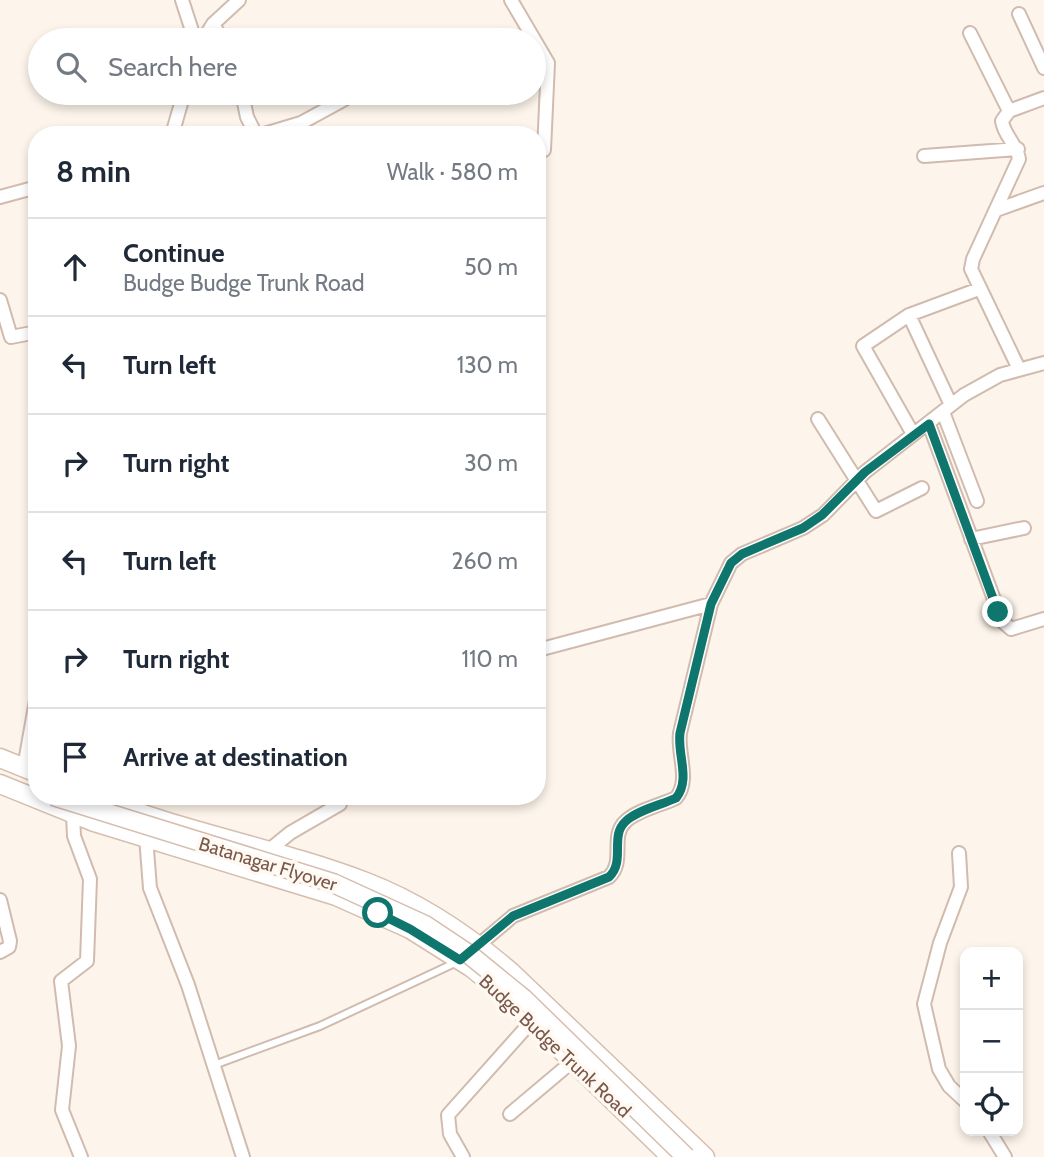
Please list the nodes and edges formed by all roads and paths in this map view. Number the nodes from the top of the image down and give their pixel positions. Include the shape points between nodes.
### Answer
1 (182, 0) edge
2 (239, 0) edge
3 (511, 0) edge
4 (1019, 14) dead end
5 (213, 24) junction
6 (191, 28) edge
7 (210, 28) edge
8 (215, 28) edge
9 (527, 28) edge
10 (970, 33) dead end
11 (546, 60) edge
12 (1044, 68) edge
13 (1044, 98) edge
14 (181, 105) edge
15 (244, 105) edge
16 (334, 105) edge
17 (1009, 111) junction
18 (175, 126) edge
19 (252, 126) edge
20 (291, 126) edge
21 (545, 126) edge
22 (1018, 149) junction
23 (924, 156) dead end
24 (28, 189) edge
25 (1044, 193) edge
26 (0, 197) edge
27 (999, 209) junction
28 (979, 289) junction
29 (0, 300) edge
30 (909, 315) junction
31 (28, 334) edge
32 (6, 339) edge
33 (1044, 363) edge
34 (1019, 369) junction
35 (947, 409) junction
36 (818, 419) dead end
37 (929, 424) junction
38 (913, 434) junction
39 (856, 482) junction
40 (922, 488) dead end
41 (977, 501) dead end
42 (1024, 528) dead end
43 (971, 539) junction
44 (711, 604) junction
45 (1044, 619) edge
46 (546, 648) edge
47 (0, 758) edge
48 (28, 770) edge
49 (0, 774) edge
50 (0, 784) edge
51 (28, 785) edge
52 (28, 796) edge
53 (50, 805) edge
54 (82, 805) edge
55 (142, 805) edge
56 (338, 805) edge
57 (74, 815) junction
58 (146, 837) junction
59 (268, 851) junction
60 (959, 853) dead end
61 (1, 906) edge
62 (478, 946) junction
63 (0, 952) edge
64 (460, 960) junction
65 (531, 1021) junction
66 (574, 1060) junction
67 (214, 1065) junction
68 (960, 1096) edge
69 (510, 1114) dead end
70 (992, 1136) edge
71 (80, 1157) edge
72 (243, 1157) edge
73 (463, 1157) edge
74 (671, 1157) edge
75 (685, 1157) edge
76 (705, 1157) edge
77 (1005, 1157) edge

1 - 6 street
2 - 5 street
3 - 9 street
4 - 12 street
5 - 7 street
5 - 8 street
10 - 17 street
11 - 21 street
13 - 17 street
14 - 18 street
15 - 19 street
16 - 20 street
17 - 22 street via 1003,128
22 - 23 street
22 - 27 street via 1018,165
24 - 26 street
25 - 27 street
27 - 28 street via 972,259
28 - 30 street
28 - 34 street
29 - 32 street
30 - 35 street
30 - 38 street via 863,346
31 - 32 street
33 - 34 street
34 - 35 street via 984,382
35 - 37 street
35 - 41 street
36 - 39 street
37 - 38 street
37 - 43 street
38 - 39 street
39 - 40 street via 876,511
39 - 44 street via 803,528 731,563
42 - 43 street
43 - 45 street via 1006,626 1016,628
44 - 46 street
44 - 62 street via 680,733 682,791 627,820 618,837 617,870 609,877 513,916
47 - 48 street
49 - 51 street
50 - 52 street, Budge Budge Trunk Road
53 - 57 street, Budge Budge Trunk Road
54 - 75 street, Batanagar Flyover, bridge via 333,883 425,925 524,999
55 - 59 street, Budge Budge Trunk Road
56 - 59 street
57 - 58 street, Budge Budge Trunk Road
57 - 71 street via 74,836 90,880 87,961 61,981 69,1046 62,1110
58 - 64 street, Budge Budge Trunk Road via 337,896 410,929
58 - 67 street via 150,888
59 - 62 street, Budge Budge Trunk Road via 367,882
60 - 68 street via 961,887 924,1004 939,1069
61 - 63 street via 10,941
62 - 64 street
62 - 76 street, Budge Budge Trunk Road
64 - 65 street, Budge Budge Trunk Road
64 - 67 lane via 320,1026
65 - 66 street, Budge Budge Trunk Road
65 - 73 street via 448,1115 450,1134
66 - 69 street
66 - 74 street, Budge Budge Trunk Road
67 - 72 street
70 - 77 street

